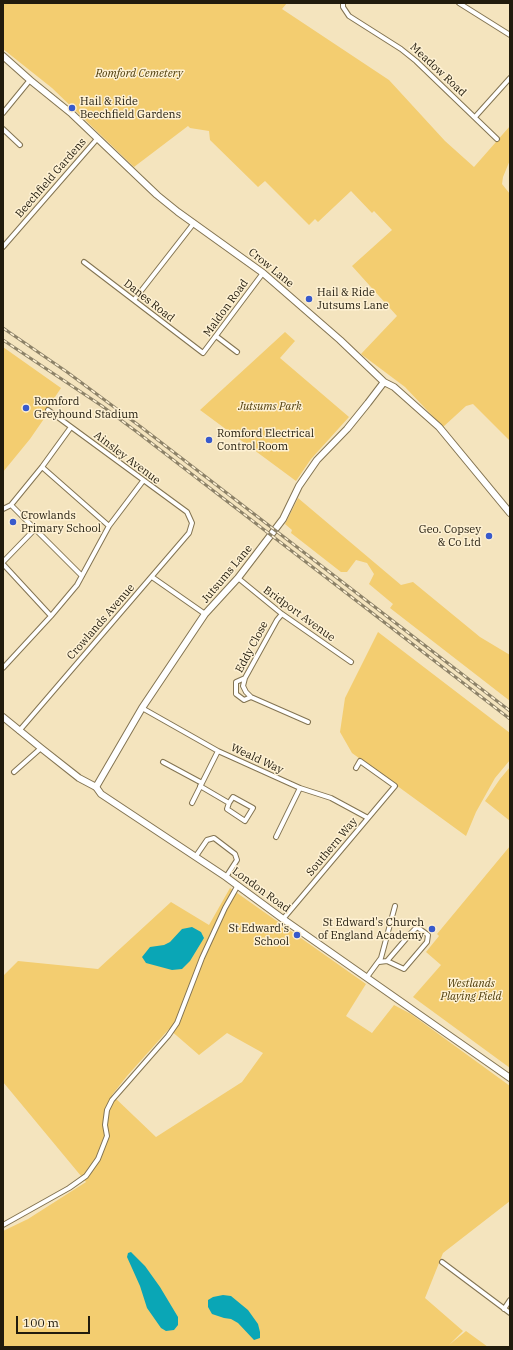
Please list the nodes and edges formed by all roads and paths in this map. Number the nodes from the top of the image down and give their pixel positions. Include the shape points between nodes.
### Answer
1 (461, 3) edge
2 (343, 5) edge
3 (510, 35) edge
4 (3, 56) edge
5 (510, 78) edge
6 (30, 80) junction
7 (3, 114) edge
8 (475, 117) junction
9 (3, 129) edge
10 (98, 139) junction
11 (497, 139) dead end
12 (20, 145) dead end
13 (194, 223) junction
14 (3, 248) edge
15 (84, 262) dead end
16 (263, 273) junction
17 (134, 300) junction
18 (216, 336) junction
19 (238, 352) dead end
20 (203, 354) joint
21 (384, 382) junction
22 (48, 410) dead end
23 (71, 427) junction
24 (42, 467) junction
25 (143, 481) junction
26 (11, 505) junction
27 (3, 509) edge
28 (510, 513) edge
29 (192, 523) joint
30 (109, 526) junction
31 (36, 529) junction
32 (3, 563) edge
33 (82, 576) junction
34 (152, 577) junction
35 (238, 578) junction
36 (206, 614) junction
37 (282, 614) junction
38 (51, 616) junction
39 (351, 662) dead end
40 (3, 668) edge
41 (245, 678) junction
42 (251, 696) junction
43 (142, 708) junction
44 (3, 717) edge
45 (308, 722) dead end
46 (19, 731) junction
47 (40, 748) junction
48 (218, 751) junction
49 (163, 762) dead end
50 (356, 768) dead end
51 (14, 772) dead end
52 (201, 785) junction
53 (96, 787) junction
54 (300, 788) junction
55 (192, 803) dead end
56 (228, 803) junction
57 (368, 818) junction
58 (276, 837) dead end
59 (196, 856) junction
60 (226, 877) junction
61 (238, 885) junction
62 (395, 906) dead end
63 (284, 919) junction
64 (388, 961) junction
65 (379, 962) junction
66 (367, 977) junction
67 (510, 1078) edge
68 (3, 1226) edge
69 (442, 1262) dead end
70 (510, 1300) edge
71 (504, 1309) junction
72 (510, 1313) edge

1 - 3 street
2 - 8 street, Meadow Road via 349,16 416,61
4 - 6 street, Crow Lane
5 - 8 street
6 - 7 street
6 - 10 street, Crow Lane
8 - 11 street, Meadow Road
9 - 12 street
10 - 13 street, Crow Lane via 152,191
10 - 14 street, Beechfield Gardens
13 - 16 street, Crow Lane
13 - 17 street
15 - 17 street, Danes Road
16 - 18 street, Maldon Road
16 - 21 street, Crow Lane
17 - 20 street, Danes Road
18 - 19 street
18 - 20 street, Maldon Road
21 - 28 street, Crow Lane via 394,387 439,427
21 - 35 street, Jutsums Lane via 347,429 317,460 299,486 283,519
22 - 23 street, Ainsley Avenue
23 - 24 street
23 - 25 street, Ainsley Avenue
24 - 26 street
24 - 30 street
25 - 29 street, Ainsley Avenue via 187,512
25 - 30 street
26 - 27 street
26 - 31 street
29 - 34 street, Crowlands Avenue via 189,534
30 - 33 street
31 - 32 street
31 - 33 street
32 - 38 street
33 - 38 street
34 - 36 street
34 - 46 street, Crowlands Avenue
35 - 36 street, Jutsums Lane
35 - 37 street, Bridport Avenue
36 - 43 street, Jutsums Lane
37 - 39 street, Bridport Avenue
37 - 41 street, Eddy Close via 276,620
38 - 40 street
41 - 42 street, Eddy Close via 244,686
41 - 42 street via 236,682 236,694 244,700
42 - 45 street
43 - 48 street, Weald Way
43 - 53 street, Jutsums Lane
44 - 46 street, London Road
46 - 47 street, London Road
47 - 51 street
47 - 53 street, London Road via 79,778
48 - 52 street
48 - 54 street, Weald Way
49 - 52 street
50 - 57 street, Southern Way via 360,761 395,786
52 - 55 street
52 - 56 street
53 - 59 street, London Road via 101,794
54 - 57 street, Weald Way via 331,798
54 - 58 street
56 - 56 street via 233,797 253,808 245,821 227,809
57 - 63 street, Southern Way
59 - 60 street, London Road
59 - 60 street via 207,840 214,838 235,854 237,860
60 - 61 street, London Road
61 - 63 street, London Road
61 - 68 street via 202,958 177,1023 112,1100 107,1110 107,1136 98,1159 86,1176 69,1188
62 - 65 street
63 - 66 street, London Road
64 - 64 street via 417,927 428,935 426,942 404,969
64 - 65 street
65 - 66 street
66 - 67 street, London Road
69 - 71 street
70 - 71 street
71 - 72 street

